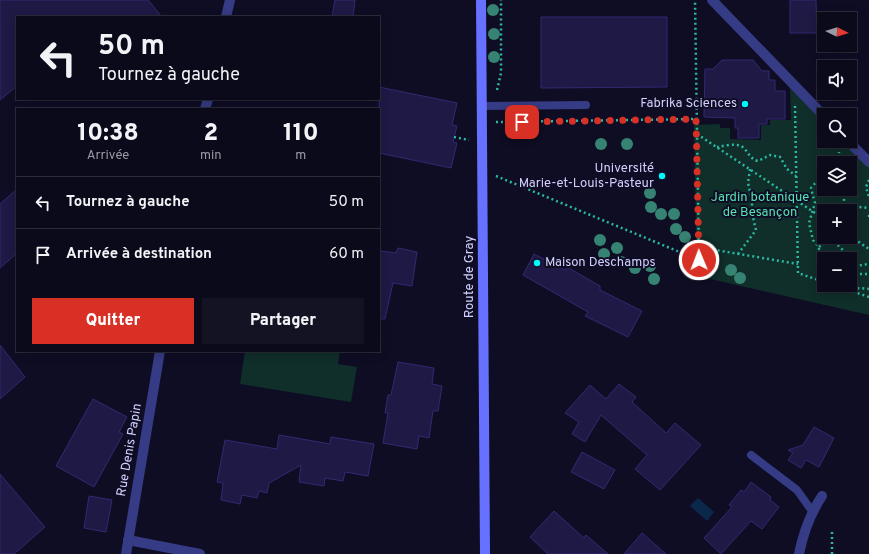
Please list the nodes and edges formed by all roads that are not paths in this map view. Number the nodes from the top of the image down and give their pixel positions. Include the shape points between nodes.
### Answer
1 (230, 0) edge
2 (481, 0) edge
3 (712, 0) edge
4 (226, 16) edge
5 (586, 105) dead end
6 (482, 106) junction
7 (817, 109) edge
8 (855, 148) edge
9 (869, 162) edge
10 (160, 352) edge
11 (751, 455) dead end
12 (822, 496) dead end
13 (812, 511) junction
14 (128, 540) junction
15 (126, 554) edge
16 (200, 554) edge
17 (485, 554) edge
18 (799, 554) edge

1 - 4 street
2 - 6 main road, Route de Gray
3 - 7 street
5 - 6 lane
6 - 17 main road, Route de Gray
8 - 9 street
10 - 14 street, Rue Denis Papin
11 - 13 lane via 797,490
12 - 13 street
13 - 18 street
14 - 15 street, Rue Denis Papin
14 - 16 street

